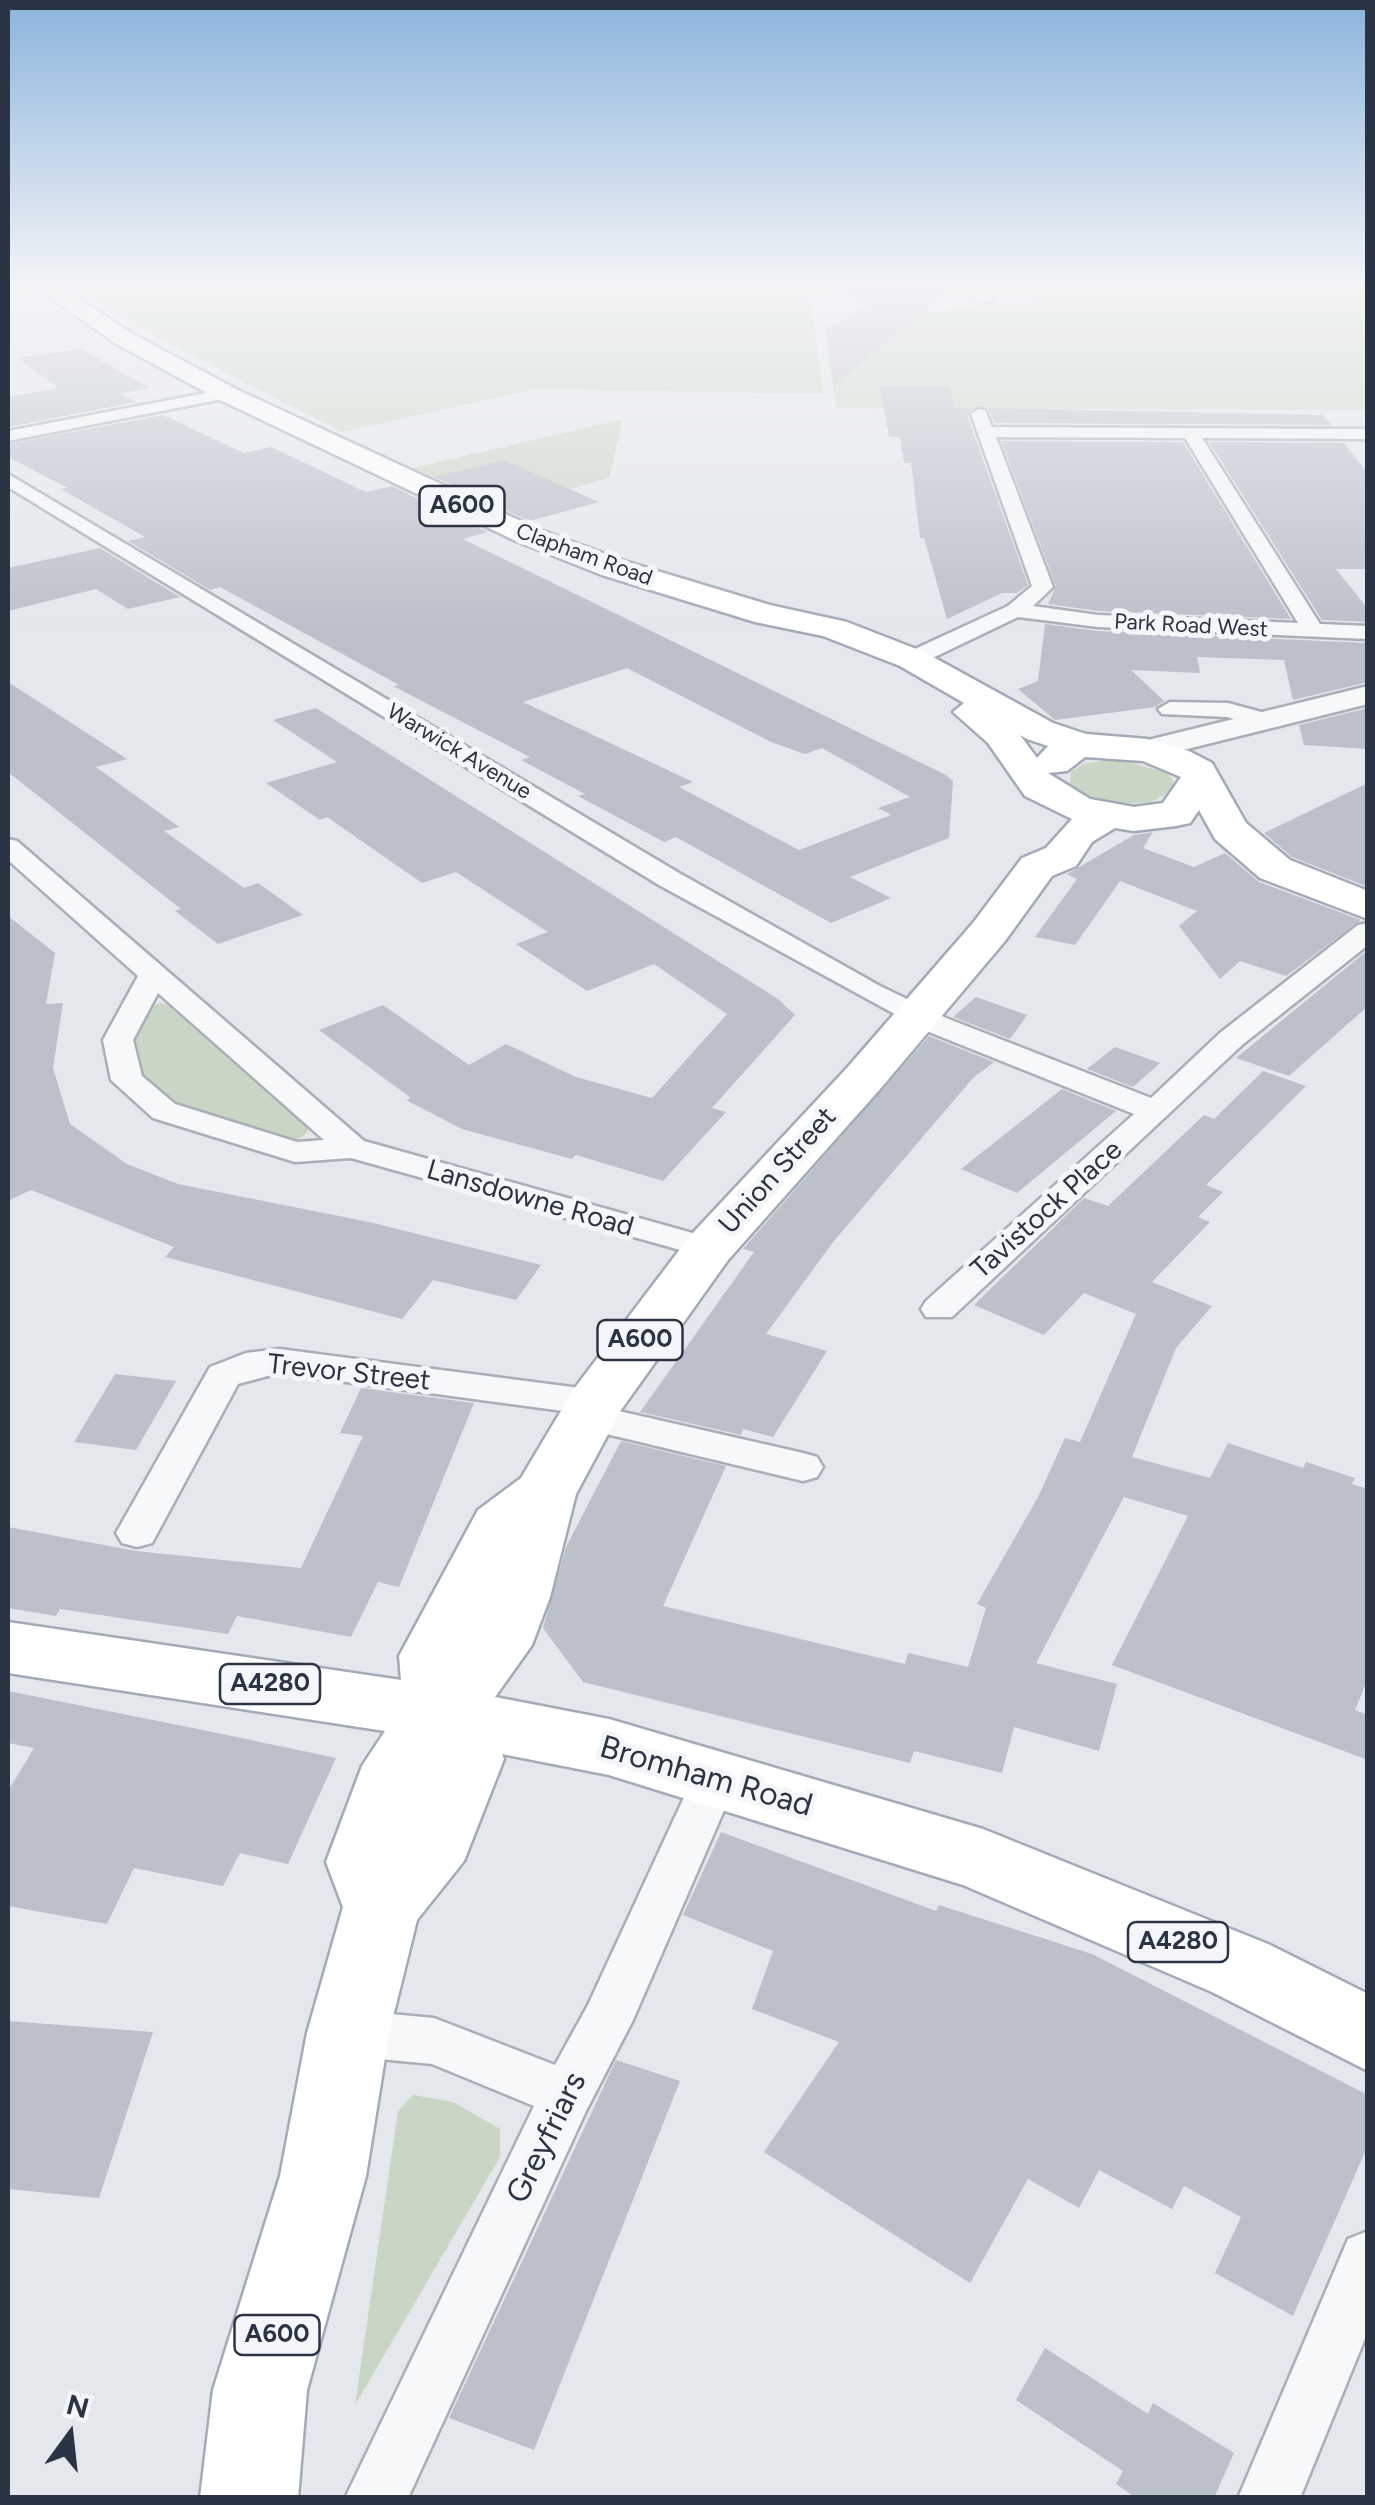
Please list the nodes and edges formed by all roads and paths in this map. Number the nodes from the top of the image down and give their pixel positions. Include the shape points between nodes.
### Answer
1 (207, 398) edge
2 (235, 398) edge
3 (978, 413) dead end
4 (989, 432) junction
5 (1190, 433) junction
6 (8, 436) edge
7 (1365, 437) edge
8 (8, 479) edge
9 (1015, 610) junction
10 (766, 616) junction
11 (1314, 632) junction
12 (1368, 634) edge
13 (912, 659) junction
14 (1368, 694) edge
15 (1170, 709) dead end
16 (1264, 723) junction
17 (1082, 745) junction
18 (1147, 750) junction
19 (1199, 774) junction
20 (1055, 798) junction
21 (1106, 816) junction
22 (1150, 818) junction
23 (8, 847) edge
24 (1037, 867) junction
25 (1274, 869) junction
26 (1368, 906) edge
27 (1368, 932) edge
28 (152, 976) junction
29 (917, 1016) junction
30 (1156, 1111) junction
31 (352, 1148) junction
32 (709, 1248) junction
33 (938, 1309) dead end
34 (591, 1410) junction
35 (803, 1467) dead end
36 (137, 1533) dead end
37 (8, 1647) edge
38 (439, 1713) junction
39 (715, 1778) junction
40 (348, 2033) junction
41 (1368, 2035) edge
42 (567, 2094) junction
43 (1368, 2259) edge
44 (249, 2498) edge
45 (376, 2498) edge
46 (1269, 2498) edge

1 - 6 street
2 - 10 main road, Clapham Road / A600 via 527,535
3 - 4 street
4 - 5 street
4 - 9 street via 1043,587
5 - 7 street
5 - 11 street
8 - 29 street, Warwick Avenue via 669,879
9 - 11 street, Park Road West
9 - 13 street
10 - 13 main road, Clapham Road / A600 via 798,618
10 - 20 main road, Clapham Road / A600 via 991,724 1032,781
11 - 12 street, Park Road West
13 - 17 main road, Clapham Road / A600 via 1040,731
14 - 16 street
15 - 16 street via 1228,710
16 - 18 street
16 - 19 street via 1256,736 1219,752
17 - 18 main road, A600
17 - 20 main road, A600 via 1056,758 1050,775
18 - 19 main road, A600
19 - 22 main road via 1176,814
19 - 25 main road, A600 via 1229,830
20 - 21 main road, A600
20 - 24 main road, Union Street / A600 via 1032,852
21 - 22 main road, A600
21 - 24 main road, Union Street / A600 via 1078,833 1061,856
22 - 25 main road, A600
23 - 28 street, Lansdowne Road
24 - 29 main road, Union Street / A600
25 - 26 main road, A600
27 - 30 street, Tavistock Place via 1231,1040
28 - 31 street, Lansdowne Road
28 - 31 street, Lansdowne Road via 118,1040 127,1080 164,1111 295,1152
29 - 30 street, Tavistock Place
29 - 32 main road, Union Street / A600
30 - 33 street, Tavistock Place
31 - 32 street, Lansdowne Road
32 - 34 main road, Union Street / A600
34 - 35 street, Trevor Street
34 - 36 street, Trevor Street via 279,1361 246,1365 222,1376
34 - 38 main road, Union Street / A600 via 544,1494 498,1645
37 - 38 main road, Bromham Road / A4280
38 - 39 main road, Bromham Road / A4280 via 609,1747
38 - 40 main road, A600 via 468,1759 438,1839 382,1907
39 - 41 main road, Bromham Road / A4280 via 1019,1875 1240,1968
39 - 42 street, Greyfriars
40 - 42 street via 434,2040
40 - 44 main road, A600 via 323,2176 260,2390
42 - 45 street, Greyfriars
43 - 46 street

